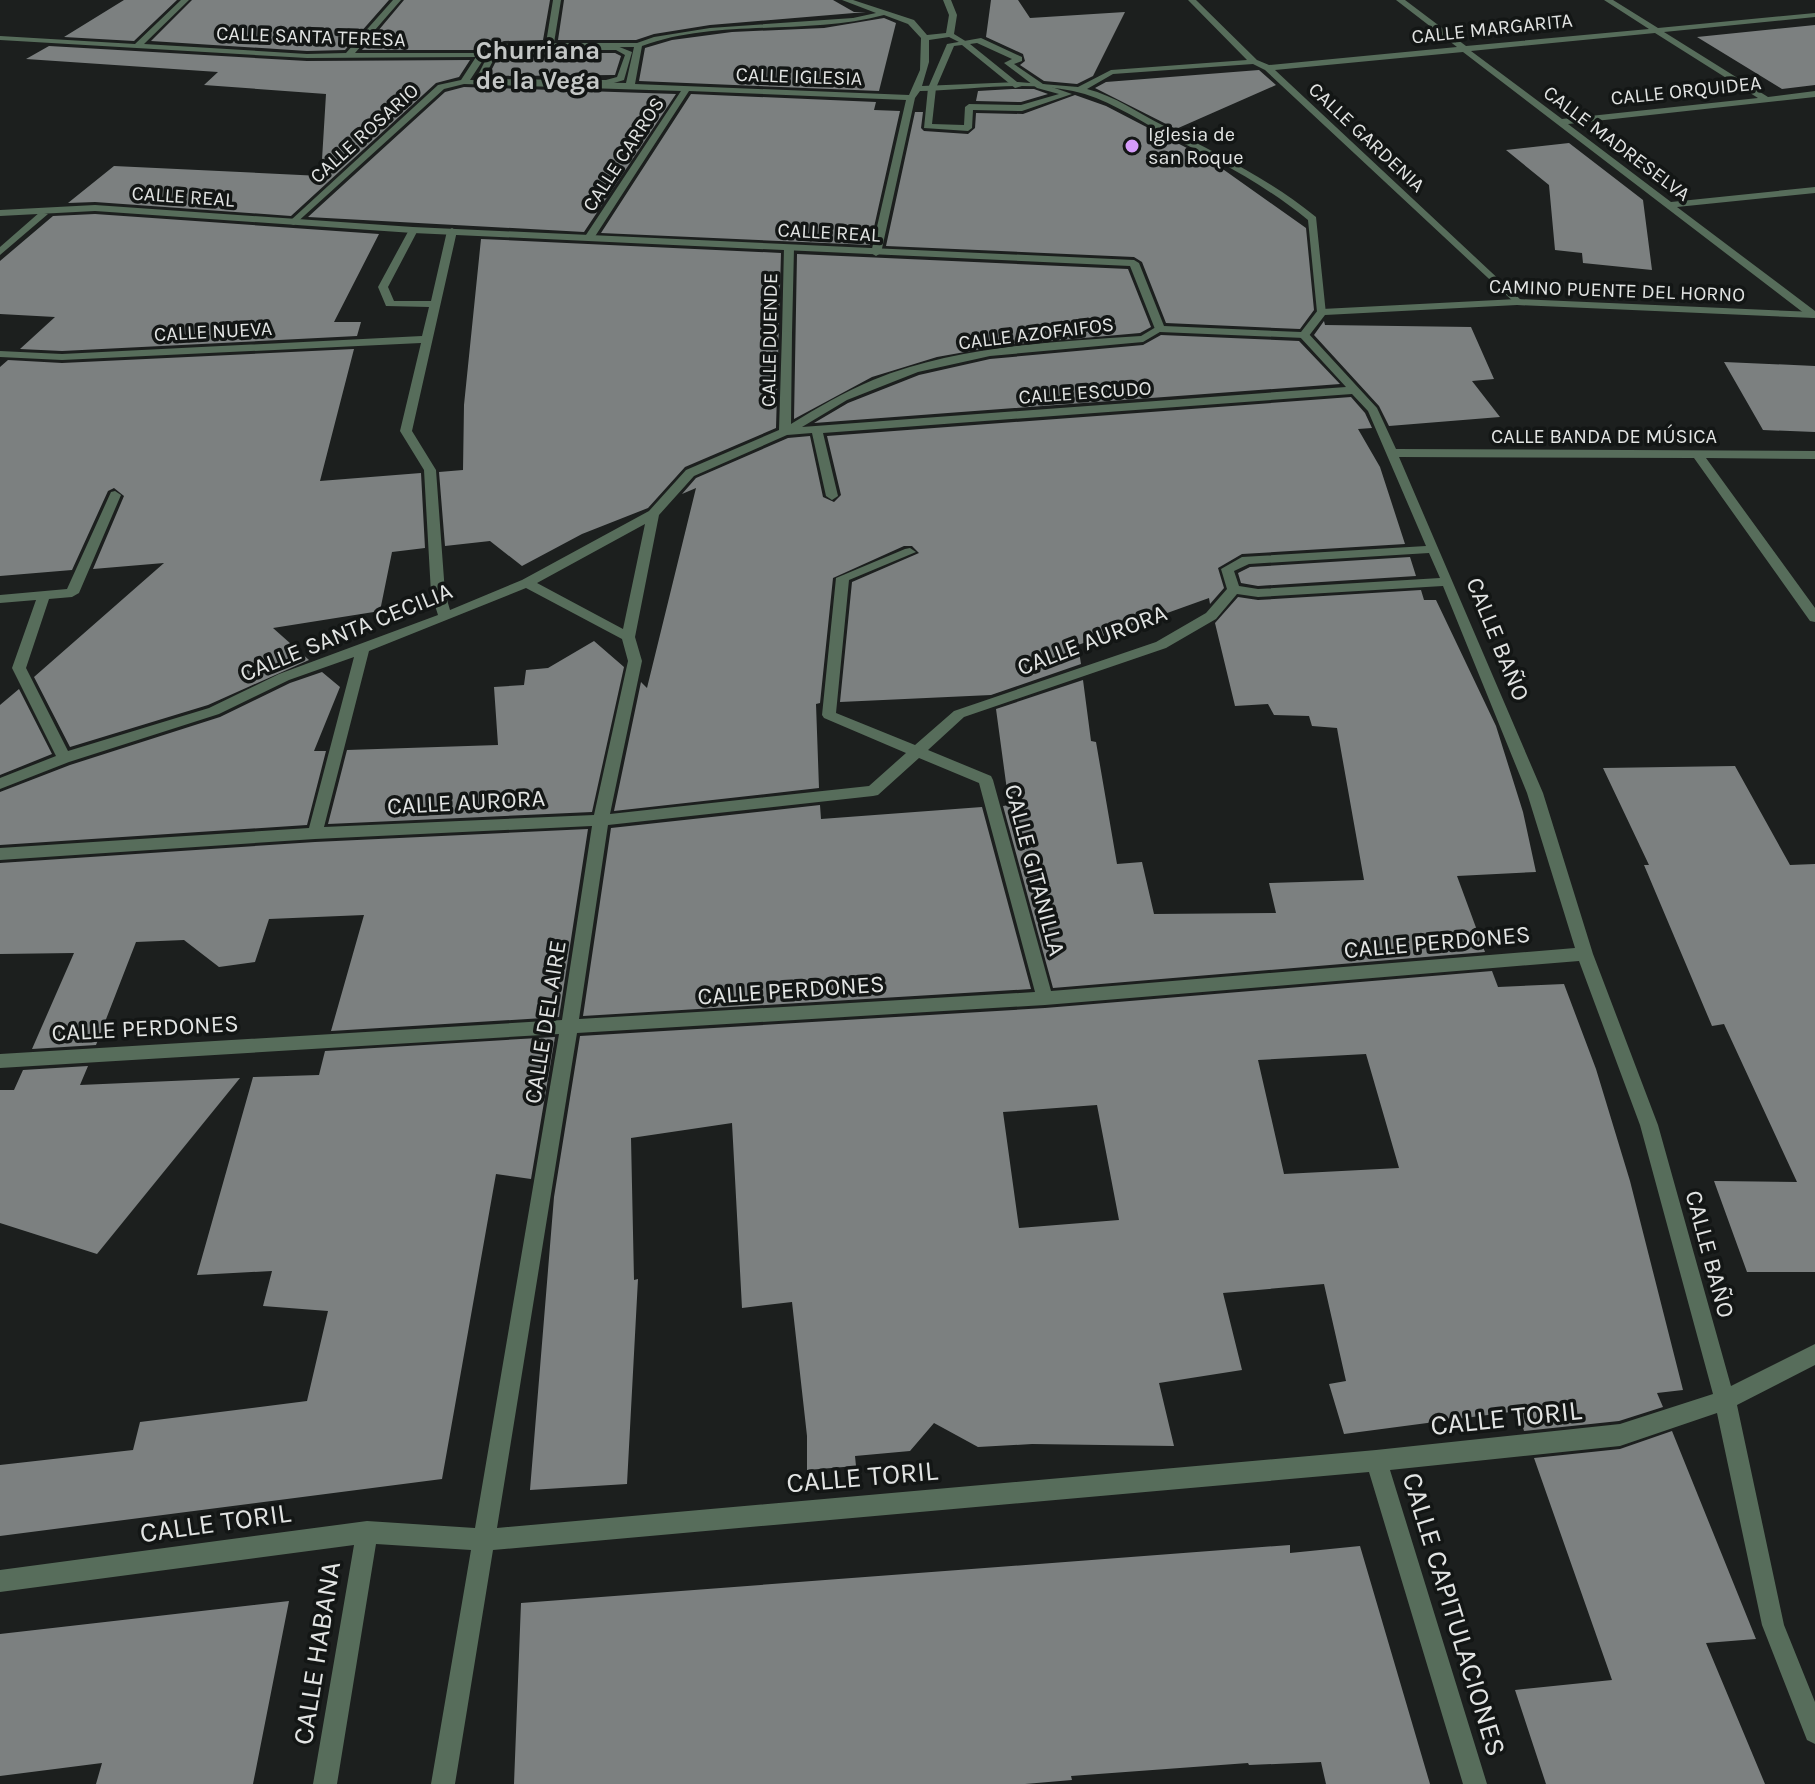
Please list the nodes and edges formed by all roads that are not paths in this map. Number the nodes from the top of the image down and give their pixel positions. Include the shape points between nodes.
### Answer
1 (185, 0) edge
2 (397, 0) edge
3 (557, 0) edge
4 (846, 0) edge
5 (947, 0) edge
6 (1192, 0) edge
7 (1400, 0) edge
8 (1608, 0) edge
9 (881, 14) junction
10 (1815, 15) edge
11 (1656, 30) junction
12 (950, 35) junction
13 (0, 38) edge
14 (925, 38) junction
15 (963, 42) junction
16 (139, 44) junction
17 (550, 45) junction
18 (638, 45) junction
19 (617, 48) joint
20 (1464, 49) junction
21 (482, 55) junction
22 (348, 56) junction
23 (1254, 62) junction
24 (1268, 68) junction
25 (464, 82) junction
26 (630, 86) junction
27 (1018, 86) junction
28 (1040, 86) junction
29 (932, 88) junction
30 (918, 89) junction
31 (686, 90) junction
32 (1078, 90) junction
33 (1815, 94) edge
34 (911, 98) junction
35 (1766, 99) junction
36 (1560, 122) junction
37 (1815, 190) edge
38 (1670, 205) junction
39 (0, 213) edge
40 (43, 214) junction
41 (294, 222) junction
42 (413, 230) junction
43 (452, 231) junction
44 (589, 238) junction
45 (789, 248) junction
46 (0, 252) edge
47 (876, 253) junction
48 (1517, 302) junction
49 (435, 304) junction
50 (1322, 312) junction
51 (1814, 315) edge
52 (1160, 329) junction
53 (1304, 335) junction
54 (428, 339) junction
55 (0, 354) edge
56 (1355, 390) junction
57 (817, 430) junction
58 (785, 432) junction
59 (1393, 453) junction
60 (1697, 454) junction
61 (1815, 455) edge
62 (115, 495) dead end
63 (832, 496) dead end
64 (653, 514) junction
65 (1434, 549) junction
66 (910, 552) dead end
67 (1448, 582) junction
68 (527, 583) junction
69 (1234, 589) junction
70 (44, 595) junction
71 (0, 599) edge
72 (445, 616) junction
73 (1815, 618) edge
74 (628, 637) junction
75 (363, 648) junction
76 (918, 750) junction
77 (64, 758) junction
78 (0, 784) edge
79 (601, 820) junction
80 (315, 833) junction
81 (0, 854) edge
82 (1585, 954) junction
83 (1045, 998) junction
84 (569, 1028) junction
85 (0, 1061) edge
86 (1815, 1354) edge
87 (1725, 1400) junction
88 (1376, 1461) junction
89 (367, 1532) junction
90 (482, 1540) junction
91 (0, 1581) edge
92 (1815, 1732) edge
93 (325, 1784) edge
94 (443, 1784) edge
95 (1475, 1784) edge

1 - 16 street
2 - 22 street
3 - 17 street
4 - 9 street
5 - 12 street via 953,15
6 - 23 street, CALLE GARDENIA
7 - 20 street, CALLE MADRESELVA
8 - 11 street
9 - 14 street via 911,22
9 - 18 street, CALLE SANTA TERESA via 710,30
10 - 11 street, CALLE MARGARITA
11 - 20 street, CALLE MARGARITA
11 - 35 street
12 - 14 street
12 - 15 street
13 - 16 street, CALLE SANTA TERESA
14 - 30 street
15 - 27 street
15 - 28 street via 978,40 1019,59 1008,63
15 - 29 street via 951,44
16 - 22 street, CALLE SANTA TERESA
17 - 18 street, CALLE SANTA TERESA
17 - 21 street, CALLE SANTA TERESA via 504,46
18 - 26 street
19 - 19 street via 629,54 621,78 607,83 491,81 482,75 491,57 506,52
20 - 24 street, CALLE MARGARITA
20 - 36 street, CALLE MADRESELVA
21 - 22 street, CALLE SANTA TERESA
21 - 25 street
23 - 24 street, CALLE GARDENIA
23 - 32 street via 1111,72
24 - 48 street, CALLE GARDENIA
25 - 26 street, CALLE IGLESIA
25 - 41 street, CALLE ROSARIO via 441,87
26 - 31 street, CALLE IGLESIA
27 - 28 street
27 - 29 street
28 - 29 street via 1068,94 1022,108 969,107 968,128 927,126
28 - 32 street
29 - 30 street
30 - 34 street
31 - 34 street, CALLE IGLESIA
31 - 44 street, CALLE CARROS
32 - 50 street via 1109,100 1237,168 1286,196 1313,219
33 - 35 street, CALLE ORQUIDEA
34 - 47 street
35 - 36 street, CALLE ORQUIDEA
36 - 38 street, CALLE MADRESELVA
37 - 38 street
38 - 51 street, CALLE MADRESELVA
39 - 40 street, CALLE REAL
40 - 41 street, CALLE REAL via 95,208
40 - 46 street
41 - 42 street, CALLE REAL
42 - 43 street, CALLE REAL
42 - 49 street via 383,287 390,304
43 - 44 street, CALLE REAL
43 - 49 street
44 - 45 street, CALLE REAL
45 - 47 street, CALLE REAL
45 - 58 street, CALLE DUENDE
47 - 52 street, CALLE REAL via 1134,263
48 - 50 street, CAMINO PUENTE DEL HORNO
48 - 51 street, CAMINO PUENTE DEL HORNO
49 - 54 street
50 - 53 street
52 - 53 street, CALLE AZOFAIFOS
52 - 58 street, CALLE AZOFAIFOS via 1143,339 978,354 905,373 844,397
53 - 56 street, CALLE BAÑO
54 - 55 street, CALLE NUEVA via 62,357
54 - 72 street via 406,431 430,470 438,593
56 - 57 street, CALLE ESCUDO
56 - 59 street, CALLE BAÑO via 1373,410
57 - 58 street, CALLE ESCUDO
57 - 63 street
58 - 64 street, CALLE ESCUDO via 690,473
59 - 60 street, CALLE BANDA DE MÚSICA
59 - 65 street, CALLE BAÑO
60 - 61 street, CALLE BANDA DE MÚSICA
60 - 73 street
62 - 70 street via 72,593
64 - 68 street, CALLE SANTA CECILIA
64 - 74 street, CALLE DEL AIRE
65 - 67 street, CALLE BAÑO
65 - 69 street, CALLE AURORA via 1247,560 1227,569
66 - 76 street via 843,578 829,715
67 - 69 street via 1258,593
67 - 82 street, CALLE BAÑO via 1535,793
68 - 72 street, CALLE SANTA CECILIA
68 - 74 street
69 - 76 street, CALLE AURORA via 1211,616 1161,645 959,714
70 - 71 street
70 - 77 street via 19,668
72 - 75 street, CALLE SANTA CECILIA
74 - 79 street, CALLE DEL AIRE via 635,661
75 - 77 street, CALLE SANTA CECILIA via 284,677 214,711
75 - 80 street
76 - 79 street, CALLE AURORA via 873,791
76 - 83 street, CALLE GITANILLA via 986,780
77 - 78 street, CALLE SANTA CECILIA
79 - 80 street, CALLE AURORA
79 - 84 street, CALLE DEL AIRE
80 - 81 street, CALLE AURORA
82 - 83 street, CALLE PERDONES
82 - 87 street, CALLE BAÑO via 1649,1125
83 - 84 street, CALLE PERDONES
84 - 85 street, CALLE PERDONES
84 - 90 street, CALLE DEL AIRE
86 - 87 street, CALLE TORIL
87 - 88 street, CALLE TORIL via 1620,1435
87 - 92 street, CALLE BAÑO via 1773,1625
88 - 90 street, CALLE TORIL
88 - 95 street, CALLE CAPITULACIONES
89 - 90 street, CALLE TORIL
89 - 91 street, CALLE TORIL
89 - 93 street, CALLE HABANA
90 - 94 street

